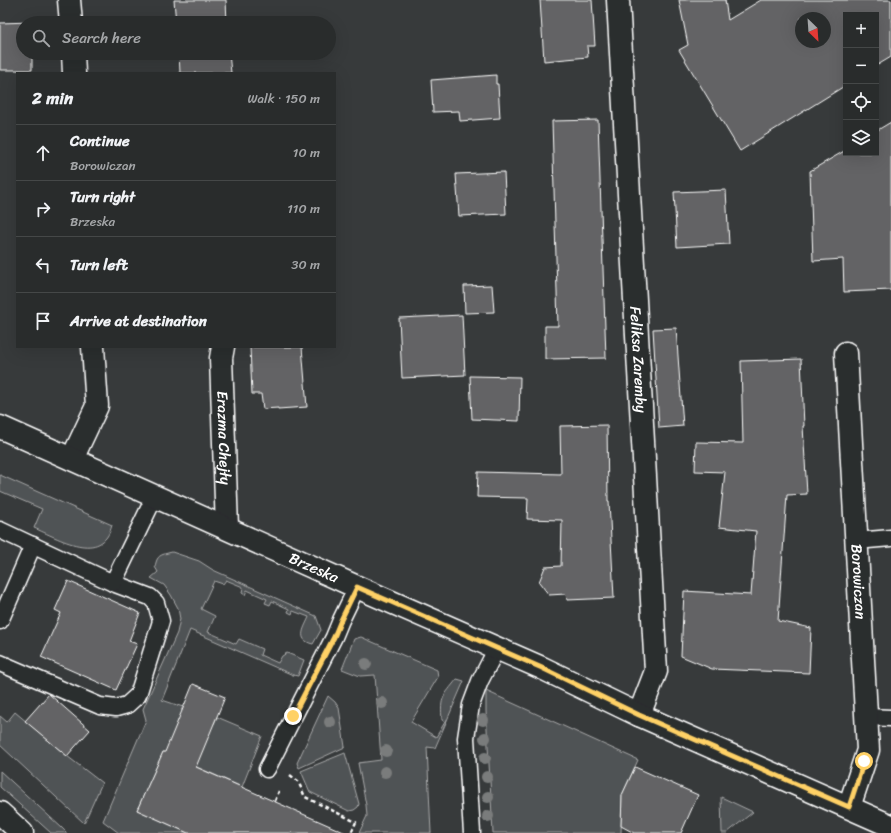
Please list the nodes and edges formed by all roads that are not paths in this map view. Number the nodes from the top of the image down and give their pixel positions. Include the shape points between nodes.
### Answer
1 (69, 0) edge
2 (618, 0) edge
3 (70, 16) edge
4 (73, 60) edge
5 (74, 72) edge
6 (93, 348) edge
7 (223, 348) edge
8 (846, 353) dead end
9 (0, 427) edge
10 (72, 459) junction
11 (155, 496) junction
12 (227, 528) junction
13 (0, 530) edge
14 (891, 538) edge
15 (856, 541) junction
16 (33, 545) junction
17 (113, 583) junction
18 (357, 587) junction
19 (0, 621) edge
20 (497, 648) junction
21 (0, 663) edge
22 (639, 715) junction
23 (866, 717) junction
24 (891, 718) edge
25 (267, 768) dead end
26 (849, 807) junction
27 (0, 813) edge
28 (891, 826) edge
29 (22, 833) edge
30 (472, 833) edge

1 - 3 street
2 - 22 street, Feliksa Zaremby via 656,671
4 - 5 street
6 - 10 street via 97,406
7 - 12 street, Erazma Chejły
8 - 15 street, Borowiczan
9 - 10 street, Brzeska
10 - 11 street, Brzeska
11 - 12 street, Brzeska
11 - 17 lane
12 - 18 street, Brzeska
13 - 16 lane
14 - 15 lane
15 - 23 street, Borowiczan
16 - 17 lane
16 - 19 lane
17 - 21 lane via 150,597 156,603 161,622 138,695 127,705 116,708 100,706
18 - 20 street, Brzeska
18 - 25 lane
20 - 22 street, Brzeska
20 - 30 lane via 471,705 466,738
22 - 26 street, Brzeska
23 - 24 lane
23 - 26 street, Borowiczan via 868,750
26 - 28 street, Brzeska
27 - 29 street

